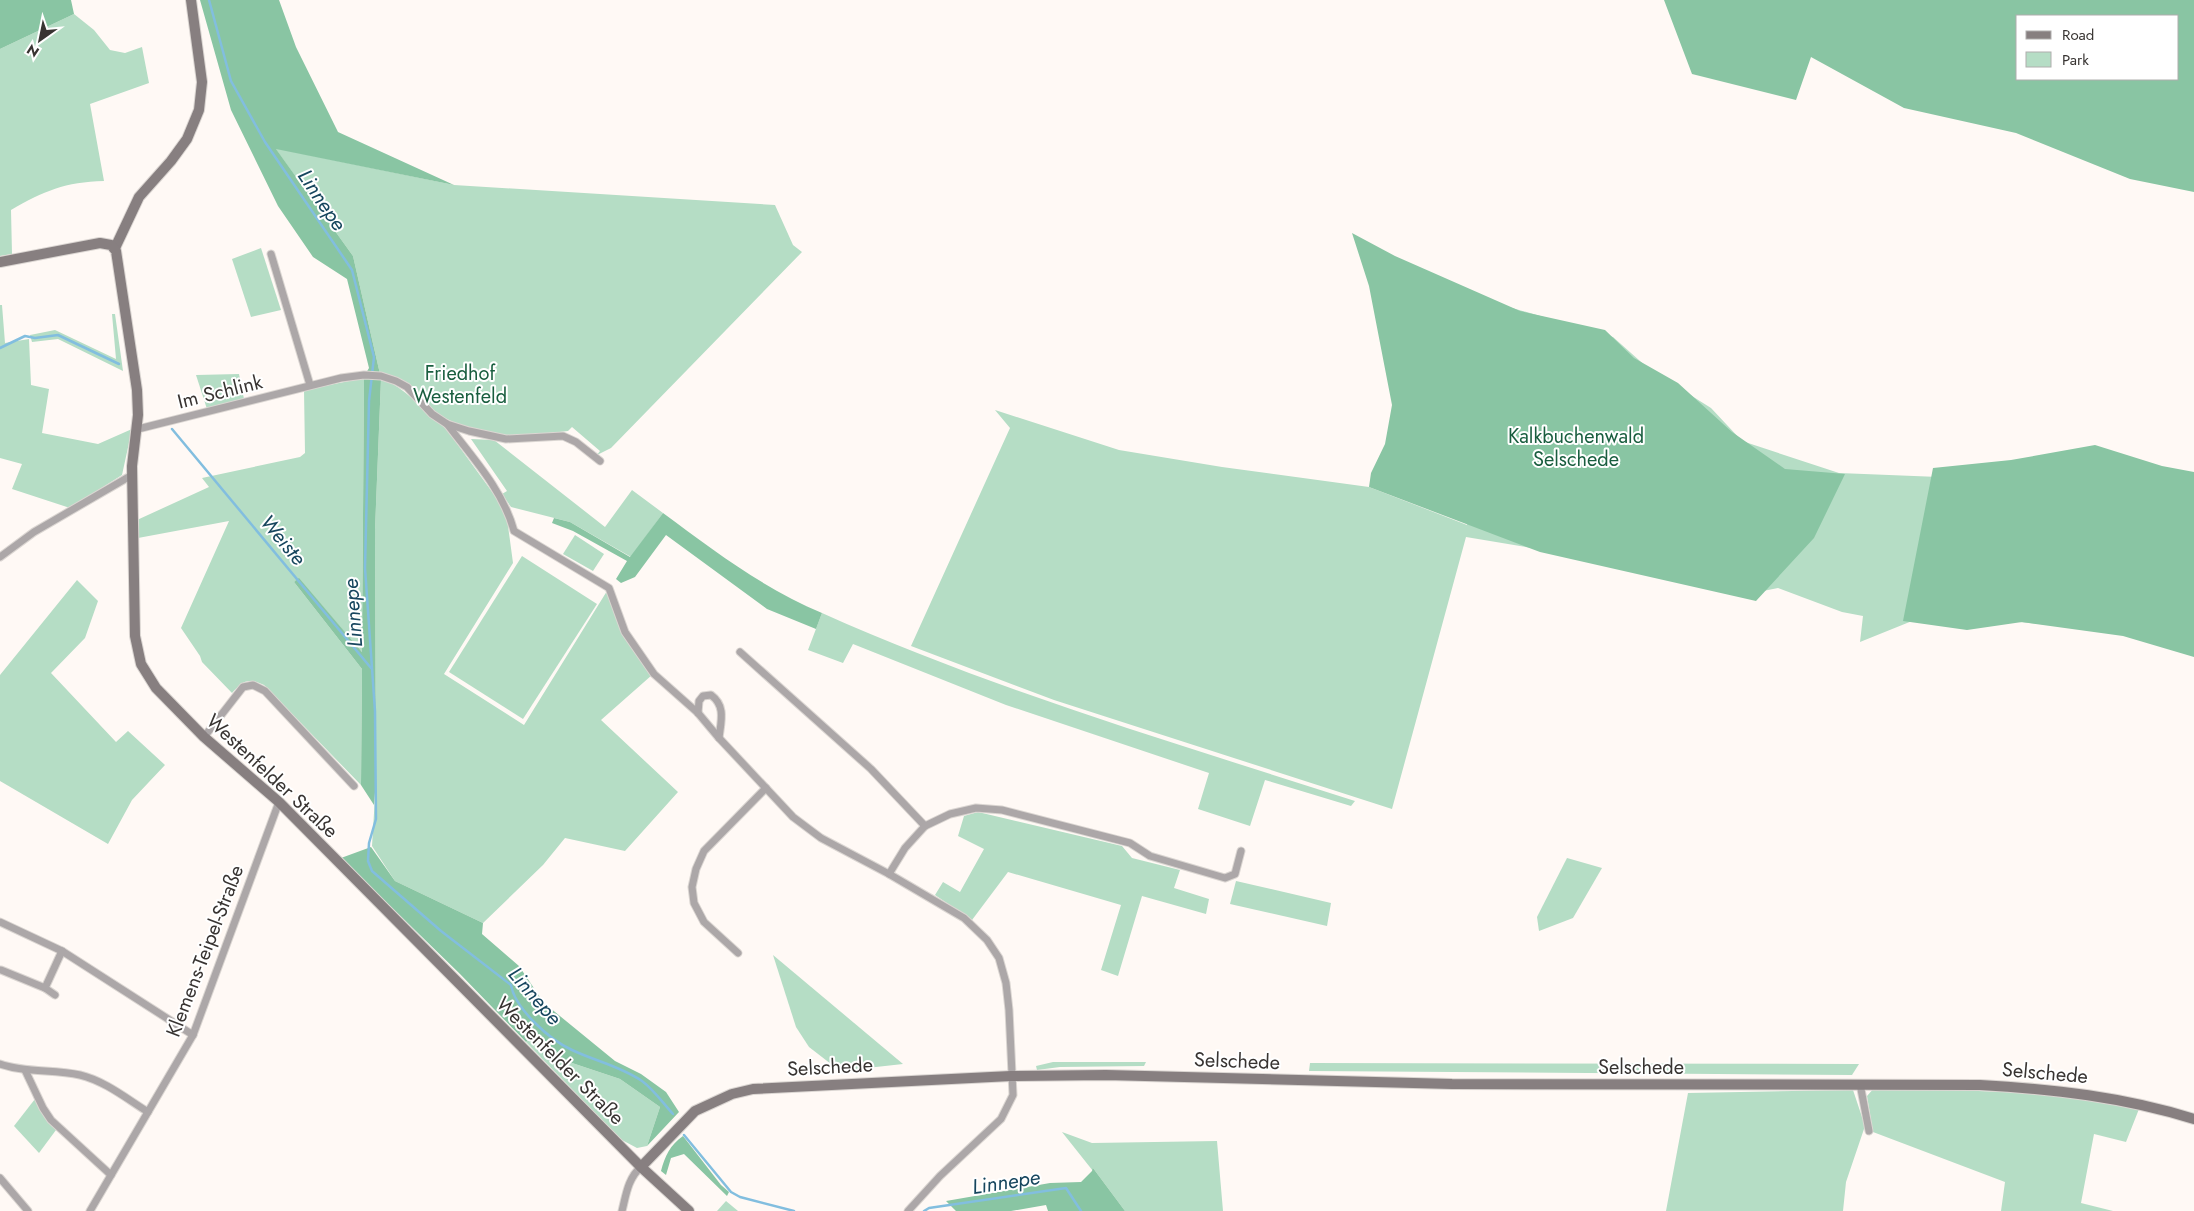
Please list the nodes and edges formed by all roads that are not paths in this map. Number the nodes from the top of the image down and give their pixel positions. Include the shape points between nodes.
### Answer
1 (190, 0) edge
2 (110, 245) junction
3 (271, 254) dead end
4 (0, 262) edge
5 (310, 385) junction
6 (447, 424) junction
7 (138, 429) junction
8 (600, 461) dead end
9 (132, 475) junction
10 (0, 557) edge
11 (740, 652) dead end
12 (698, 713) junction
13 (204, 737) junction
14 (719, 738) junction
15 (354, 786) dead end
16 (766, 788) junction
17 (279, 802) junction
18 (925, 826) junction
19 (1241, 851) dead end
20 (889, 874) junction
21 (0, 922) edge
22 (62, 951) junction
23 (738, 953) dead end
24 (1, 970) edge
25 (45, 988) junction
26 (54, 995) dead end
27 (193, 1035) junction
28 (0, 1064) edge
29 (25, 1070) junction
30 (1011, 1076) junction
31 (1860, 1084) junction
32 (148, 1112) junction
33 (2194, 1119) edge
34 (1869, 1131) dead end
35 (641, 1167) junction
36 (111, 1175) junction
37 (0, 1178) edge
38 (909, 1210) edge
39 (28, 1211) edge
40 (90, 1211) edge
41 (622, 1211) edge
42 (689, 1211) edge

1 - 2 street via 202,82 199,110 187,139 139,197
2 - 4 street via 94,244
2 - 7 street, Westenfelder Straße via 118,257 137,390
3 - 5 street
5 - 6 street, Im Schlink via 364,375 381,376 407,387 428,410
5 - 7 street, Im Schlink
6 - 8 street, Im Schlink via 469,432 506,438 563,436
6 - 12 street via 501,496 514,531 610,588 625,632 654,674
7 - 9 street, Westenfelder Straße
9 - 10 street via 34,532
9 - 13 street, Westenfelder Straße via 135,636 141,664 156,688
11 - 18 street via 871,769
12 - 14 street
12 - 14 street via 699,701 704,696 711,695 719,701 722,710
13 - 15 street via 243,688 252,685 265,691
13 - 17 street, Westenfelder Straße
14 - 16 street
16 - 20 street via 794,817 821,838
16 - 23 street via 704,851 692,887 694,903 704,922
17 - 27 street, Klemens-Teipel-Straße
17 - 35 street, Westenfelder Straße
18 - 19 street via 950,814 976,808 1002,810 1130,843 1150,856 1225,878 1235,874
18 - 20 street via 905,848
20 - 30 street via 964,918 987,940 999,958 1010,1010
21 - 22 street
22 - 25 street
22 - 27 street
24 - 25 street
25 - 26 street
27 - 32 street, Klemens-Teipel-Straße
28 - 29 street
29 - 32 street via 90,1078
29 - 36 street via 52,1120
30 - 31 street, Selschede via 1106,1075 1452,1084
30 - 35 street, Selschede via 746,1091 695,1111
30 - 38 street via 1013,1095 1001,1118
31 - 33 street, Selschede via 2037,1088 2106,1097
31 - 34 street
32 - 36 street, Klemens-Teipel-Straße
35 - 41 street via 630,1182
35 - 42 street, Westenfelder Straße
36 - 40 street, Klemens-Teipel-Straße
37 - 39 street

